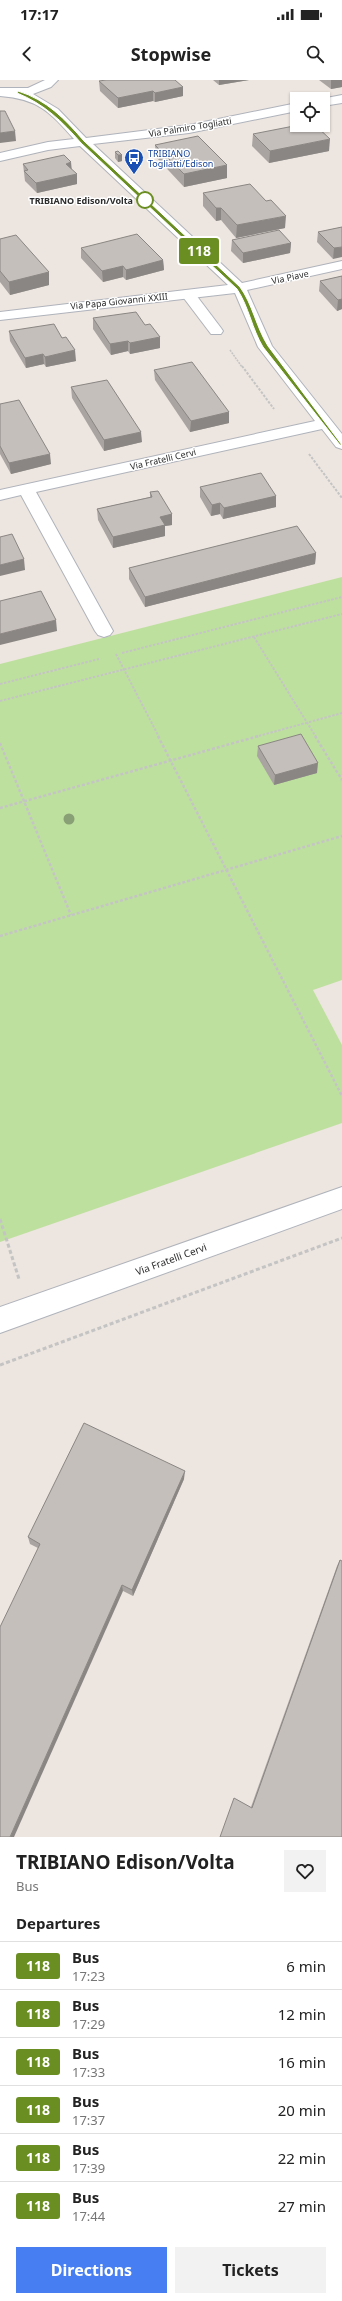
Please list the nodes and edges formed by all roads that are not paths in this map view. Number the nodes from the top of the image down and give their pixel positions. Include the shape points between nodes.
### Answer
1 (52, 81) edge
2 (6, 93) edge
3 (342, 99) edge
4 (330, 101) edge
5 (290, 109) edge
6 (60, 116) junction
7 (83, 142) junction
8 (0, 157) edge
9 (342, 265) edge
10 (239, 288) junction
11 (188, 294) junction
12 (0, 316) edge
13 (216, 331) dead end
14 (326, 423) junction
15 (342, 444) edge
16 (26, 489) junction
17 (0, 495) edge
18 (104, 630) road end
19 (342, 1198) edge
20 (0, 1320) edge

1 - 2 street via 39,88
1 - 6 street via 52,97
2 - 6 street via 34,98
3 - 4 street
5 - 7 street, Via Palmiro Togliatti via 189,129
6 - 7 street
7 - 8 street, Via Palmiro Togliatti via 48,146
7 - 10 street
9 - 10 street, Via Piave
10 - 11 street, Via Papa Giovanni XXIII
10 - 14 street via 265,347
11 - 12 street, Via Papa Giovanni XXIII
11 - 13 street
14 - 15 street
14 - 16 street, Via Fratelli Cervi
16 - 17 street, Via Fratelli Cervi
16 - 18 street
19 - 20 street, Via Fratelli Cervi

